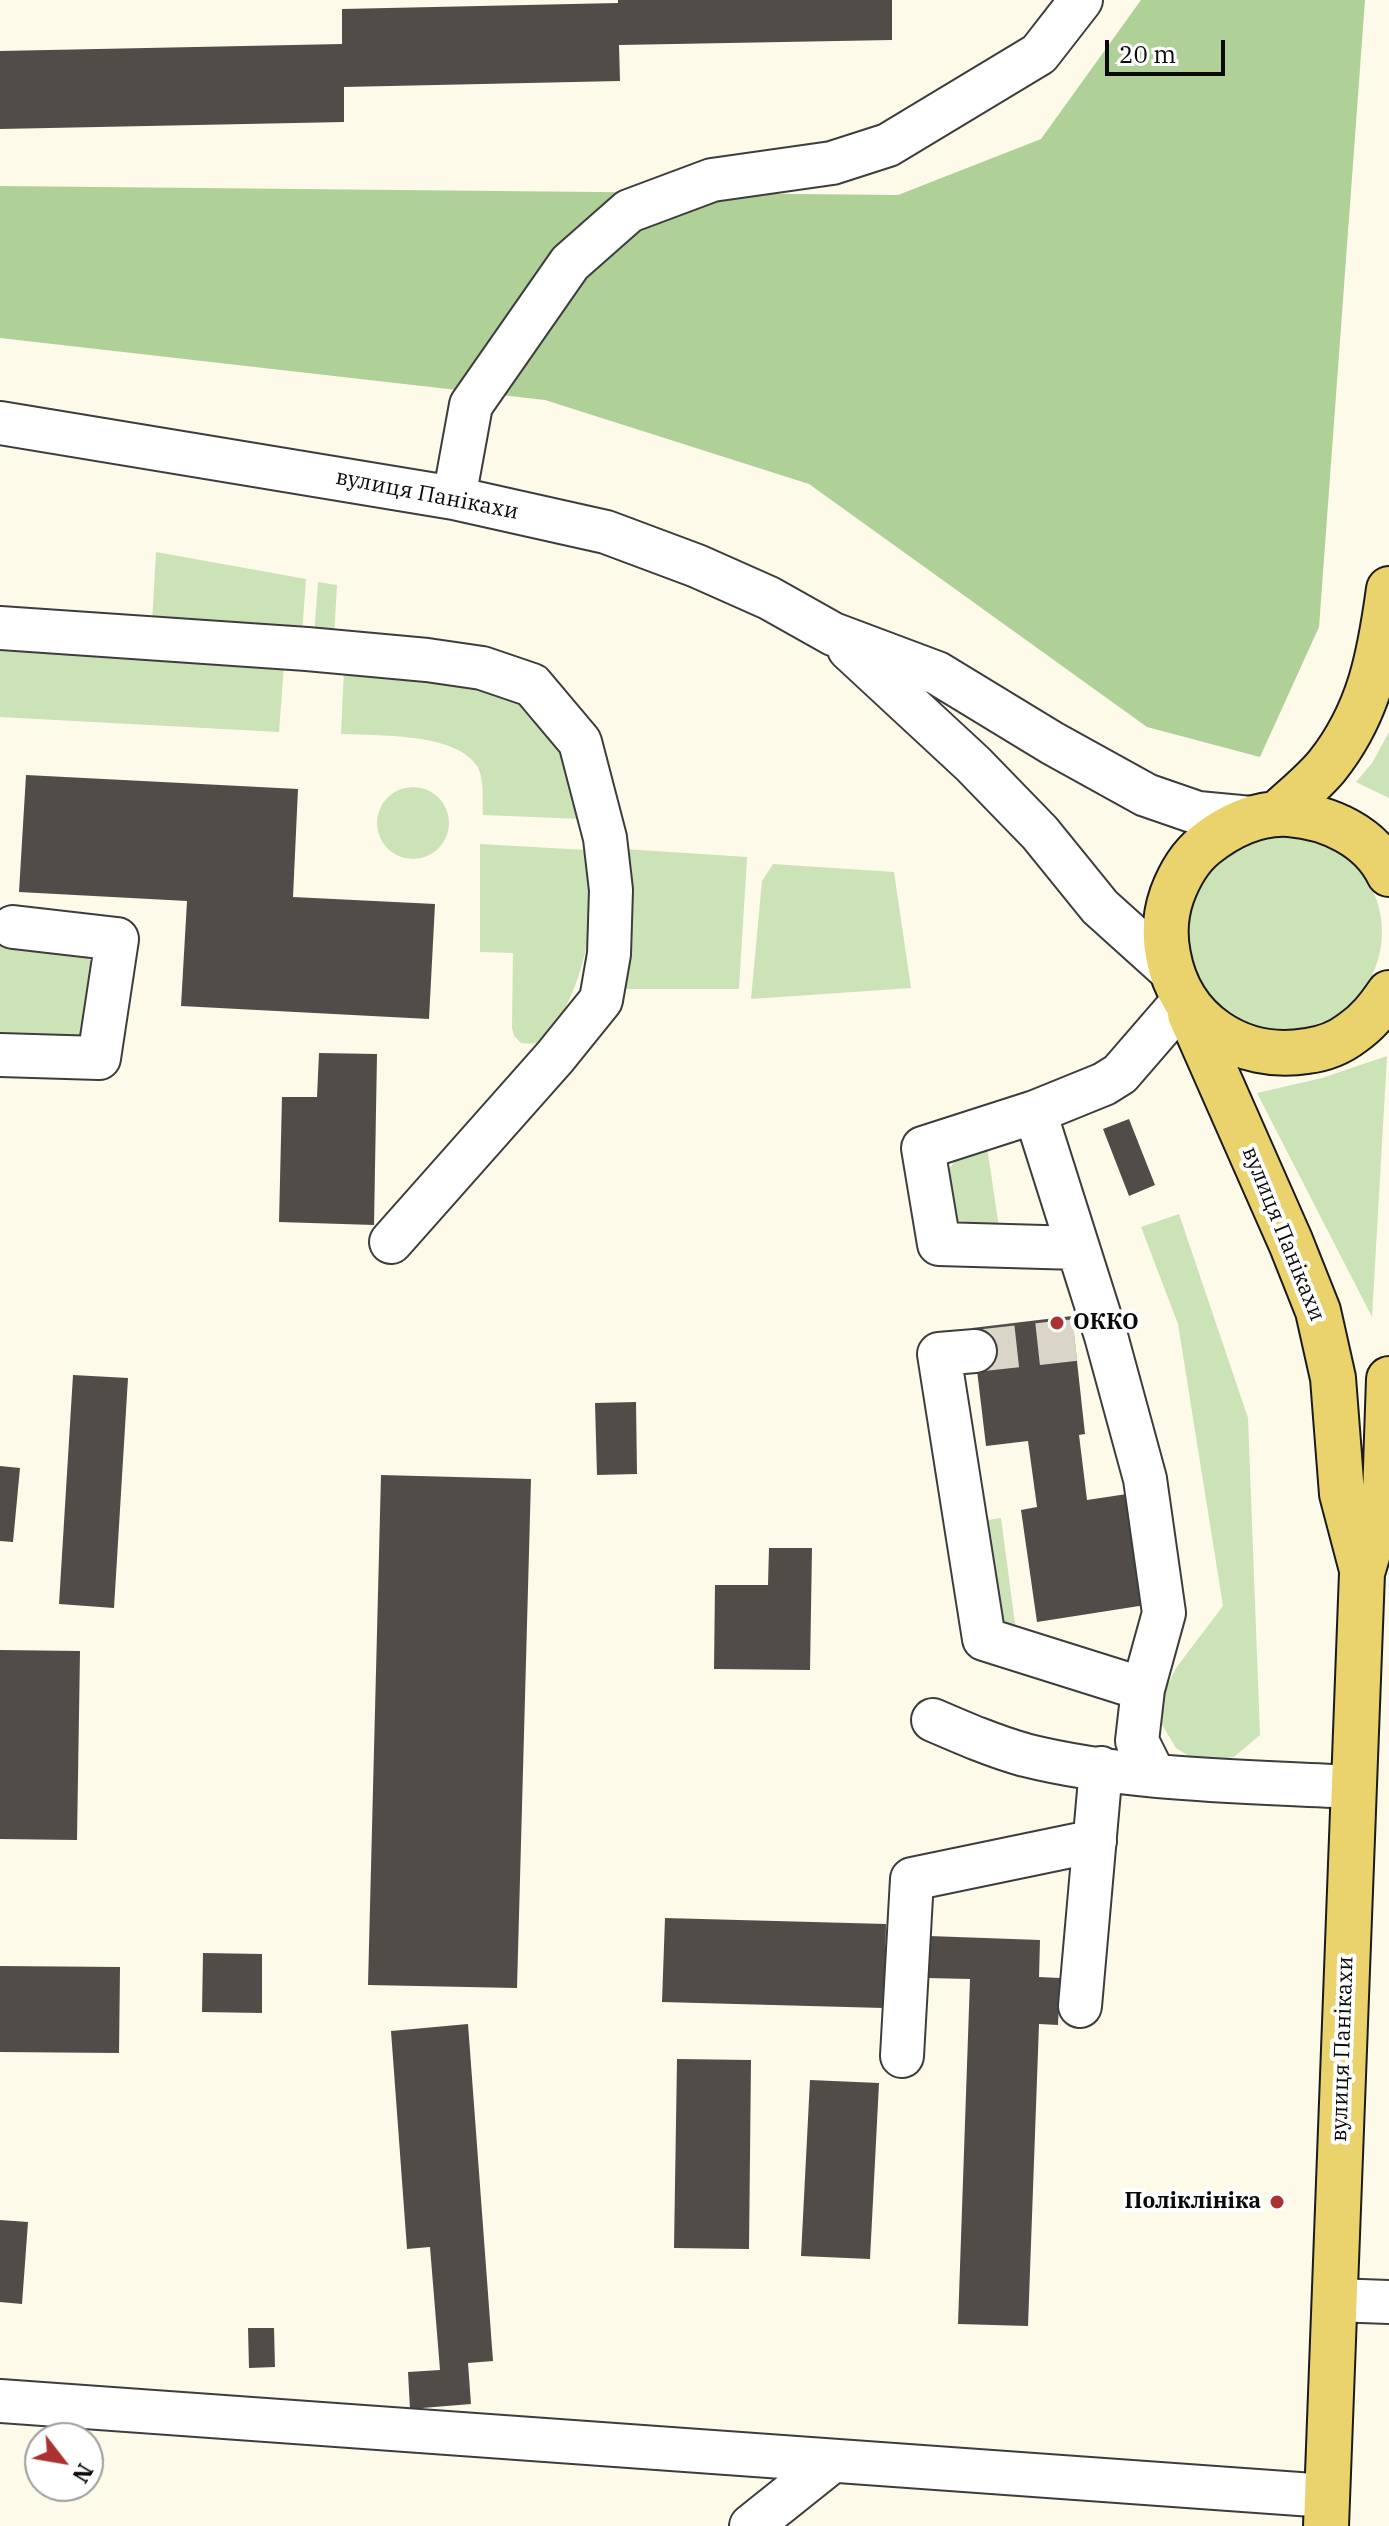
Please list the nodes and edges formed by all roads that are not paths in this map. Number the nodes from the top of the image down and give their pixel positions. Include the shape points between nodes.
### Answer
1 (1081, 0) edge
2 (0, 423) edge
3 (454, 498) junction
4 (1389, 589) edge
5 (0, 628) edge
6 (833, 634) junction
7 (1265, 816) junction
8 (1389, 874) edge
9 (13, 927) dead end
10 (1177, 985) junction
11 (1389, 993) edge
12 (0, 1055) edge
13 (1035, 1112) junction
14 (391, 1242) dead end
15 (1078, 1248) junction
16 (975, 1351) tunnel mouth
17 (1389, 1379) edge
18 (1376, 1573) edge
19 (1143, 1689) junction
20 (933, 1720) dead end
21 (1101, 1768) junction
22 (1154, 1775) junction
23 (1353, 1787) junction
24 (1095, 1841) junction
25 (1080, 2006) dead end
26 (902, 2056) dead end
27 (1334, 2300) junction
28 (1389, 2302) edge
29 (0, 2401) edge
30 (831, 2462) junction
31 (1327, 2511) edge
32 (751, 2526) edge

1 - 3 street via 1039,54 888,145 832,163 712,180 629,211 570,263 471,405
2 - 3 street, вулиця Панікахи
3 - 6 street, вулиця Панікахи via 606,532 769,598
4 - 7 main road via 1369,692 1348,736 1325,769
5 - 14 street via 339,652 482,668 532,685 580,742 605,838 611,890 601,1000
6 - 7 street, вулиця Панікахи via 937,673 1146,795 1198,813
6 - 10 street, вулиця Панікахи via 973,764
7 - 8 main road via 1309,816 1339,826 1365,844
7 - 10 main road via 1222,831 1178,878 1167,908 1165,939
9 - 12 street via 117,939 99,1058
10 - 11 main road via 1204,1023 1230,1041 1259,1052 1291,1054 1322,1049 1350,1035
10 - 13 street via 1120,1074
10 - 18 main road, вулиця Панікахи via 1318,1311 1333,1378 1342,1494
13 - 15 street
13 - 15 street via 923,1148 939,1244
15 - 19 street via 1091,1338 1145,1479 1164,1613
16 - 19 street via 939,1354 984,1639
17 - 18 main road, вулиця Панікахи
18 - 23 main road, вулиця Панікахи
19 - 22 street via 1137,1741
20 - 21 street via 1026,1755
21 - 22 street
21 - 24 street
22 - 23 street
23 - 27 main road, вулиця Панікахи
24 - 25 street
24 - 26 street via 912,1879
27 - 28 street
27 - 31 main road, вулиця Панікахи
29 - 30 street
30 - 31 street
30 - 32 street

